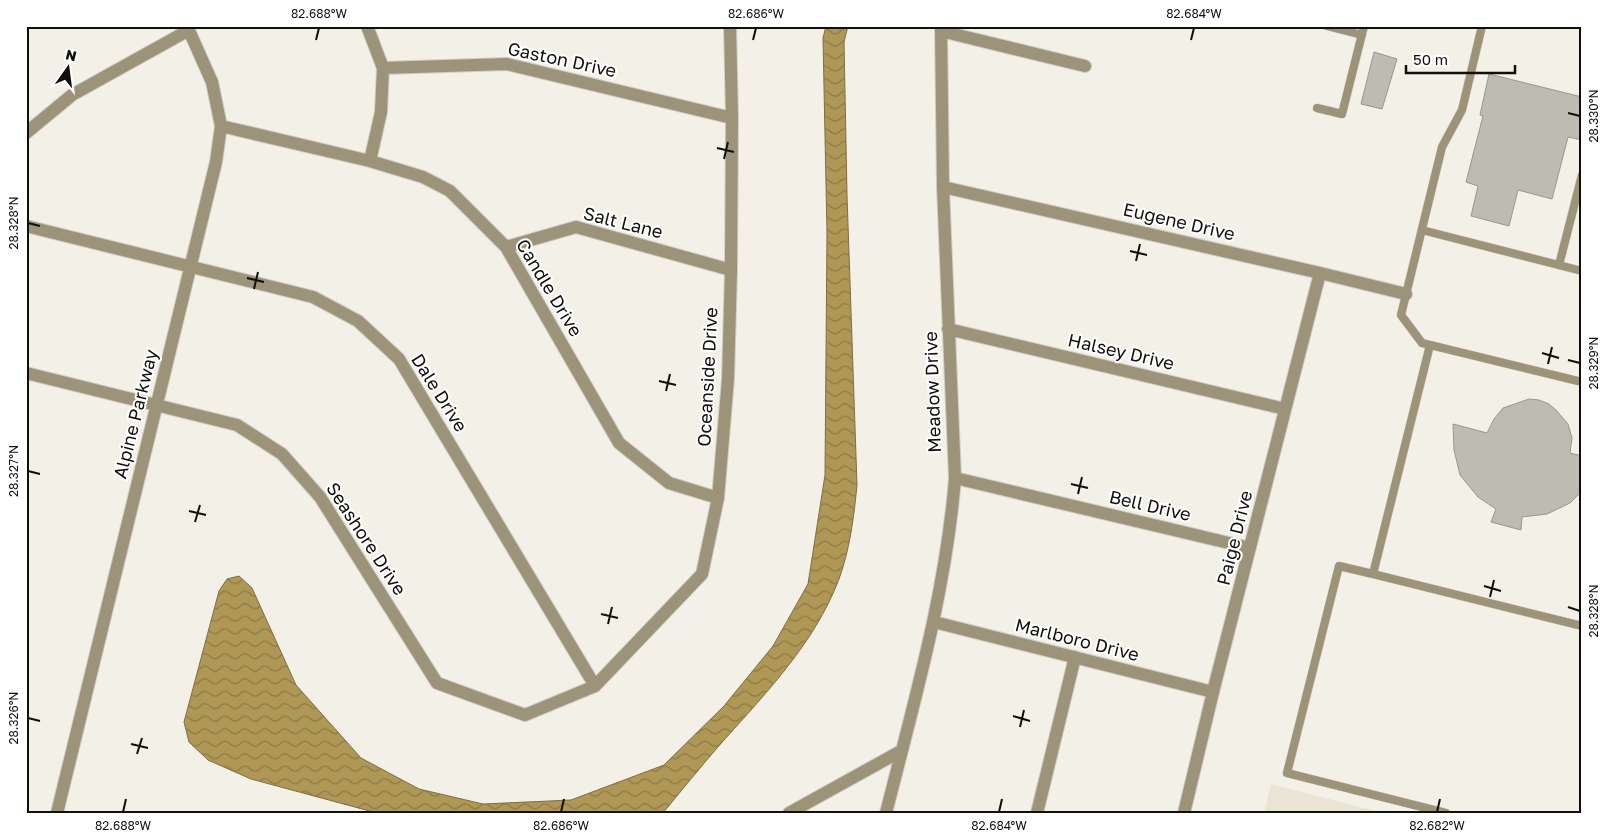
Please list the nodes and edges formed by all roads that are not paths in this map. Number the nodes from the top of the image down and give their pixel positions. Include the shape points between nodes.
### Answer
1 (367, 26) edge
2 (730, 26) edge
3 (1327, 26) edge
4 (1364, 26) edge
5 (1482, 26) edge
6 (188, 28) edge
7 (941, 29) edge
8 (1362, 35) junction
9 (1085, 66) dead end
10 (383, 68) junction
11 (1317, 108) dead end
12 (732, 118) junction
13 (221, 126) junction
14 (26, 133) edge
15 (370, 161) junction
16 (1582, 175) edge
17 (943, 187) junction
18 (26, 226) edge
19 (1422, 230) junction
20 (506, 247) junction
21 (1558, 265) junction
22 (191, 268) junction
23 (731, 270) junction
24 (1582, 271) edge
25 (1320, 272) junction
26 (1406, 294) junction
27 (948, 329) junction
28 (1430, 345) junction
29 (26, 373) edge
30 (1582, 382) edge
31 (156, 405) junction
32 (1285, 408) junction
33 (955, 478) junction
34 (718, 498) junction
35 (1250, 548) junction
36 (1373, 574) junction
37 (934, 622) junction
38 (1582, 626) edge
39 (1075, 657) junction
40 (595, 686) junction
41 (1213, 692) junction
42 (902, 751) junction
43 (57, 813) edge
44 (789, 813) edge
45 (886, 813) edge
46 (1037, 813) edge
47 (1184, 813) edge
48 (1446, 813) edge

1 - 10 street
2 - 12 street, Oceanside Drive
3 - 8 lane
4 - 8 lane
5 - 19 lane via 1462,110 1442,147
6 - 13 street, Alpine Parkway via 212,82
6 - 14 street via 72,95
7 - 9 street
7 - 17 street, Meadow Drive
8 - 11 lane via 1342,114
10 - 12 street, Gaston Drive via 507,64
10 - 15 street via 381,112
12 - 23 street, Oceanside Drive
13 - 15 street, Candle Drive
13 - 22 street, Alpine Parkway via 216,162
15 - 20 street, Candle Drive via 423,176 450,191
16 - 21 lane
17 - 25 street, Eugene Drive
17 - 27 street, Meadow Drive
18 - 22 street, Dale Drive
19 - 21 lane
19 - 26 lane
20 - 23 street, Salt Lane via 576,227
20 - 34 street, Candle Drive via 619,443 669,483
21 - 24 lane
22 - 31 street, Alpine Parkway
22 - 40 street, Dale Drive via 313,297 358,321 399,359
23 - 34 street, Oceanside Drive via 728,378
25 - 26 street, Eugene Drive
25 - 32 street, Paige Drive
26 - 28 lane via 1401,315 1422,343
27 - 32 street, Halsey Drive
27 - 33 street, Meadow Drive
28 - 30 lane
28 - 36 lane
29 - 31 street, Seashore Drive
31 - 40 street, Seashore Drive via 238,425 282,454 320,497 437,683 525,714
31 - 43 street, Alpine Parkway
32 - 35 street, Paige Drive
33 - 35 street, Bell Drive
33 - 37 street, Meadow Drive
34 - 40 street, Oceanside Drive via 702,574
35 - 41 street, Paige Drive
36 - 38 lane
36 - 48 lane via 1339,566 1287,773
37 - 39 street, Marlboro Drive
37 - 42 street, Meadow Drive
39 - 41 street, Marlboro Drive
39 - 46 street
41 - 47 street, Paige Drive
42 - 44 street
42 - 45 street, Meadow Drive

